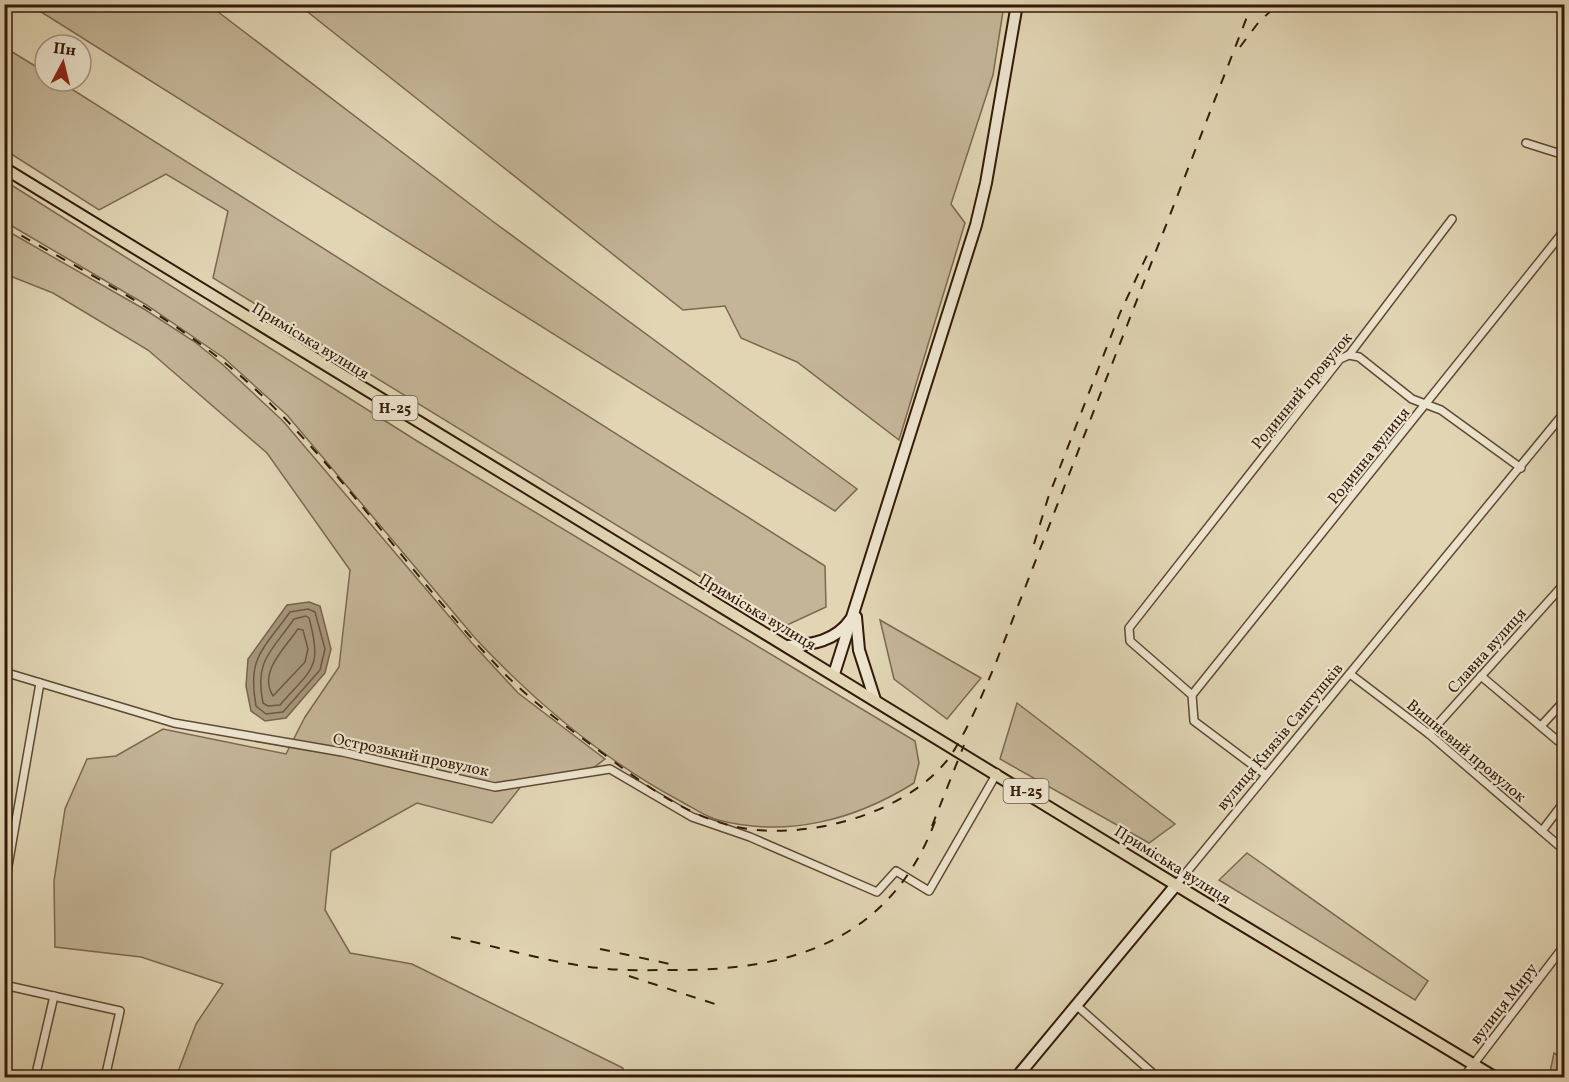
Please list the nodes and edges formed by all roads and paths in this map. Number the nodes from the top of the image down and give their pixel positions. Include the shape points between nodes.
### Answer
1 (1017, 4) edge
2 (1526, 143) dead end
3 (1564, 155) edge
4 (4, 168) edge
5 (1452, 219) dead end
6 (1564, 231) edge
7 (1349, 355) junction
8 (1426, 405) junction
9 (1564, 413) edge
10 (1521, 468) junction
11 (1564, 584) edge
12 (856, 611) junction
13 (787, 646) junction
14 (4, 672) edge
15 (834, 674) junction
16 (1350, 674) junction
17 (1481, 676) junction
18 (40, 683) junction
19 (1192, 695) junction
20 (875, 700) junction
21 (1564, 701) edge
22 (1541, 726) junction
23 (1429, 734) junction
24 (1564, 746) edge
25 (997, 773) junction
26 (1266, 775) junction
27 (1564, 802) edge
28 (1542, 831) junction
29 (1564, 850) edge
30 (1176, 885) junction
31 (4, 889) edge
32 (1564, 946) edge
33 (4, 986) edge
34 (54, 996) junction
35 (1076, 1005) junction
36 (1473, 1063) junction
37 (35, 1077) edge
38 (105, 1077) edge
39 (1016, 1077) edge
40 (1158, 1077) edge
41 (1463, 1077) edge
42 (1496, 1077) edge

1 - 12 main road via 976,225
2 - 3 street
4 - 13 main road, Приміська вулиця / Н-25
5 - 7 street, Родинний провулок
6 - 8 street, Родинна вулиця
7 - 8 street via 1359,357 1412,399
7 - 19 street, Родинний провулок via 1340,359 1132,622 1130,641
8 - 10 street via 1441,410
8 - 19 street, Родинна вулиця
9 - 10 street, вулиця Князів Сангушків
10 - 16 street, вулиця Князів Сангушків
11 - 17 street, Славна вулиця
12 - 13 main road via 842,630 824,641
12 - 15 main road
12 - 20 main road via 859,650
13 - 15 main road, Приміська вулиця / Н-25
14 - 18 street, Острозький провулок
15 - 20 main road, Приміська вулиця / Н-25
16 - 23 street, Вишневий провулок
16 - 26 street, вулиця Князів Сангушків
17 - 22 street
17 - 23 street, Славна вулиця
18 - 25 street, Острозький провулок via 174,723 342,752 495,787 610,769 692,817 750,837 877,892 896,872 929,891
18 - 31 street
19 - 26 street via 1194,721
20 - 25 main road, Приміська вулиця / Н-25
21 - 22 street
22 - 24 street
23 - 28 street, Вишневий провулок
25 - 30 main road, Приміська вулиця / Н-25
26 - 30 street, вулиця Князів Сангушків
27 - 28 street
28 - 29 street, Вишневий провулок
30 - 35 main road, вулиця Князів Сангушків
30 - 36 main road, Приміська вулиця / Н-25
32 - 36 street, вулиця Миру
33 - 34 street
34 - 37 street
34 - 38 street via 120,1011
35 - 39 main road, вулиця Князів Сангушків
35 - 40 street
36 - 41 street, вулиця Миру
36 - 42 main road, Приміська вулиця / Н-25

